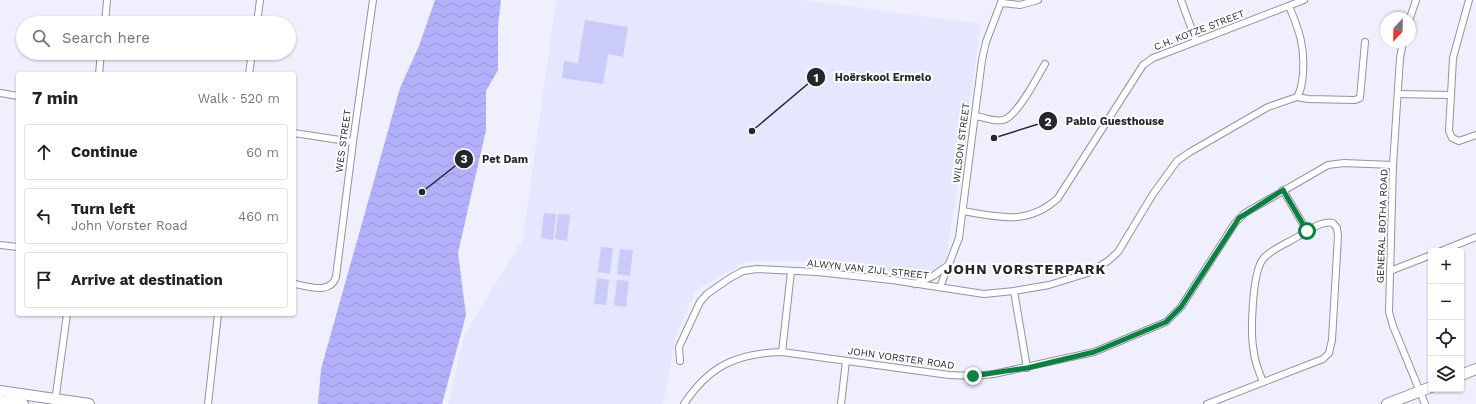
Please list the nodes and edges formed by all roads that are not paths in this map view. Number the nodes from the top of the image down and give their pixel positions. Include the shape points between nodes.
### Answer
1 (107, 0) edge
2 (260, 0) edge
3 (373, 0) edge
4 (1038, 0) edge
5 (1181, 0) edge
6 (1304, 0) edge
7 (1416, 0) edge
8 (1469, 0) edge
9 (1002, 1) edge
10 (1289, 6) junction
11 (1412, 12) edge
12 (106, 16) edge
13 (258, 16) edge
14 (1196, 42) junction
15 (1365, 42) dead end
16 (1402, 48) edge
17 (100, 60) edge
18 (251, 60) edge
19 (1046, 64) dead end
20 (99, 72) edge
21 (249, 72) edge
22 (0, 93) edge
23 (1398, 94) junction
24 (1450, 95) junction
25 (16, 96) edge
26 (1297, 97) junction
27 (975, 116) junction
28 (296, 133) edge
29 (1476, 135) edge
30 (353, 142) junction
31 (1393, 164) junction
32 (1283, 190) junction
33 (963, 211) junction
34 (1307, 231) junction
35 (1475, 239) edge
36 (0, 245) edge
37 (16, 247) edge
38 (1450, 248) edge
39 (1428, 256) edge
40 (948, 265) junction
41 (791, 272) junction
42 (1390, 272) junction
43 (296, 284) edge
44 (915, 284) junction
45 (940, 287) junction
46 (1014, 291) junction
47 (67, 316) edge
48 (218, 316) edge
49 (782, 352) junction
50 (680, 361) dead end
51 (846, 361) junction
52 (1027, 368) junction
53 (1476, 369) edge
54 (1464, 374) edge
55 (1263, 382) junction
56 (1428, 387) edge
57 (0, 391) edge
58 (1420, 391) junction
59 (0, 400) edge
60 (55, 401) edge
61 (23, 404) edge
62 (89, 404) edge
63 (208, 404) edge
64 (684, 404) edge
65 (841, 404) edge
66 (1207, 404) edge
67 (1387, 404) edge
68 (1425, 404) edge

1 - 12 street
2 - 13 street
3 - 30 street, WES STREET
4 - 9 street via 1020,5
5 - 14 street
6 - 10 street, C.H. KOTZE STREET
7 - 11 street
8 - 24 street via 1454,58
9 - 27 street, WILSON STREET via 984,52
10 - 14 street, C.H. KOTZE STREET
10 - 26 street via 1301,37 1304,54 1302,87
14 - 33 street, C.H. KOTZE STREET via 1153,58 1139,69 1052,203 1020,217 1002,218
15 - 26 street via 1359,99
16 - 23 street, GENERAL BOTHA ROAD
17 - 20 street
18 - 21 street
19 - 27 street via 1019,106 1008,118 997,120
22 - 25 street
23 - 24 street
23 - 31 street, GENERAL BOTHA ROAD
24 - 29 street via 1450,136 1459,141
26 - 46 street, ALWYN VAN ZIJL STREET via 1268,107 1177,161 1153,194 1118,252 1108,261 1088,273 1069,280
27 - 33 street, WILSON STREET
28 - 30 street
30 - 43 street, WES STREET via 336,277 332,285 323,288
31 - 32 street, JOHN VORSTER ROAD via 1328,165
31 - 42 street, GENERAL BOTHA ROAD
32 - 34 street
32 - 52 street, JOHN VORSTER ROAD via 1239,218 1181,307 1166,322 1094,352
33 - 40 street, WILSON STREET via 958,244
34 - 55 street via 1266,256 1257,270 1253,345
34 - 55 street via 1329,222 1337,228 1331,348 1323,358
35 - 38 street
36 - 37 street
39 - 42 street
40 - 44 street via 933,276
40 - 45 street, WILSON STREET
41 - 44 street, ALWYN VAN ZIJL STREET via 816,272
41 - 49 street
41 - 50 street, ALWYN VAN ZIJL STREET via 757,269 743,271 707,294 679,347
42 - 58 street, GENERAL BOTHA ROAD via 1390,318
44 - 45 street, ALWYN VAN ZIJL STREET
45 - 46 street, ALWYN VAN ZIJL STREET via 984,294
46 - 52 street
47 - 60 street
48 - 63 street
49 - 51 street, JOHN VORSTER ROAD
49 - 64 street, JOHN VORSTER ROAD via 756,353 724,364 705,378
51 - 52 street, JOHN VORSTER ROAD via 962,376
51 - 65 street
53 - 54 main road
55 - 66 street
56 - 58 main road
57 - 60 main road
58 - 67 main road
58 - 68 street, GENERAL BOTHA ROAD
59 - 61 main road
60 - 62 main road

